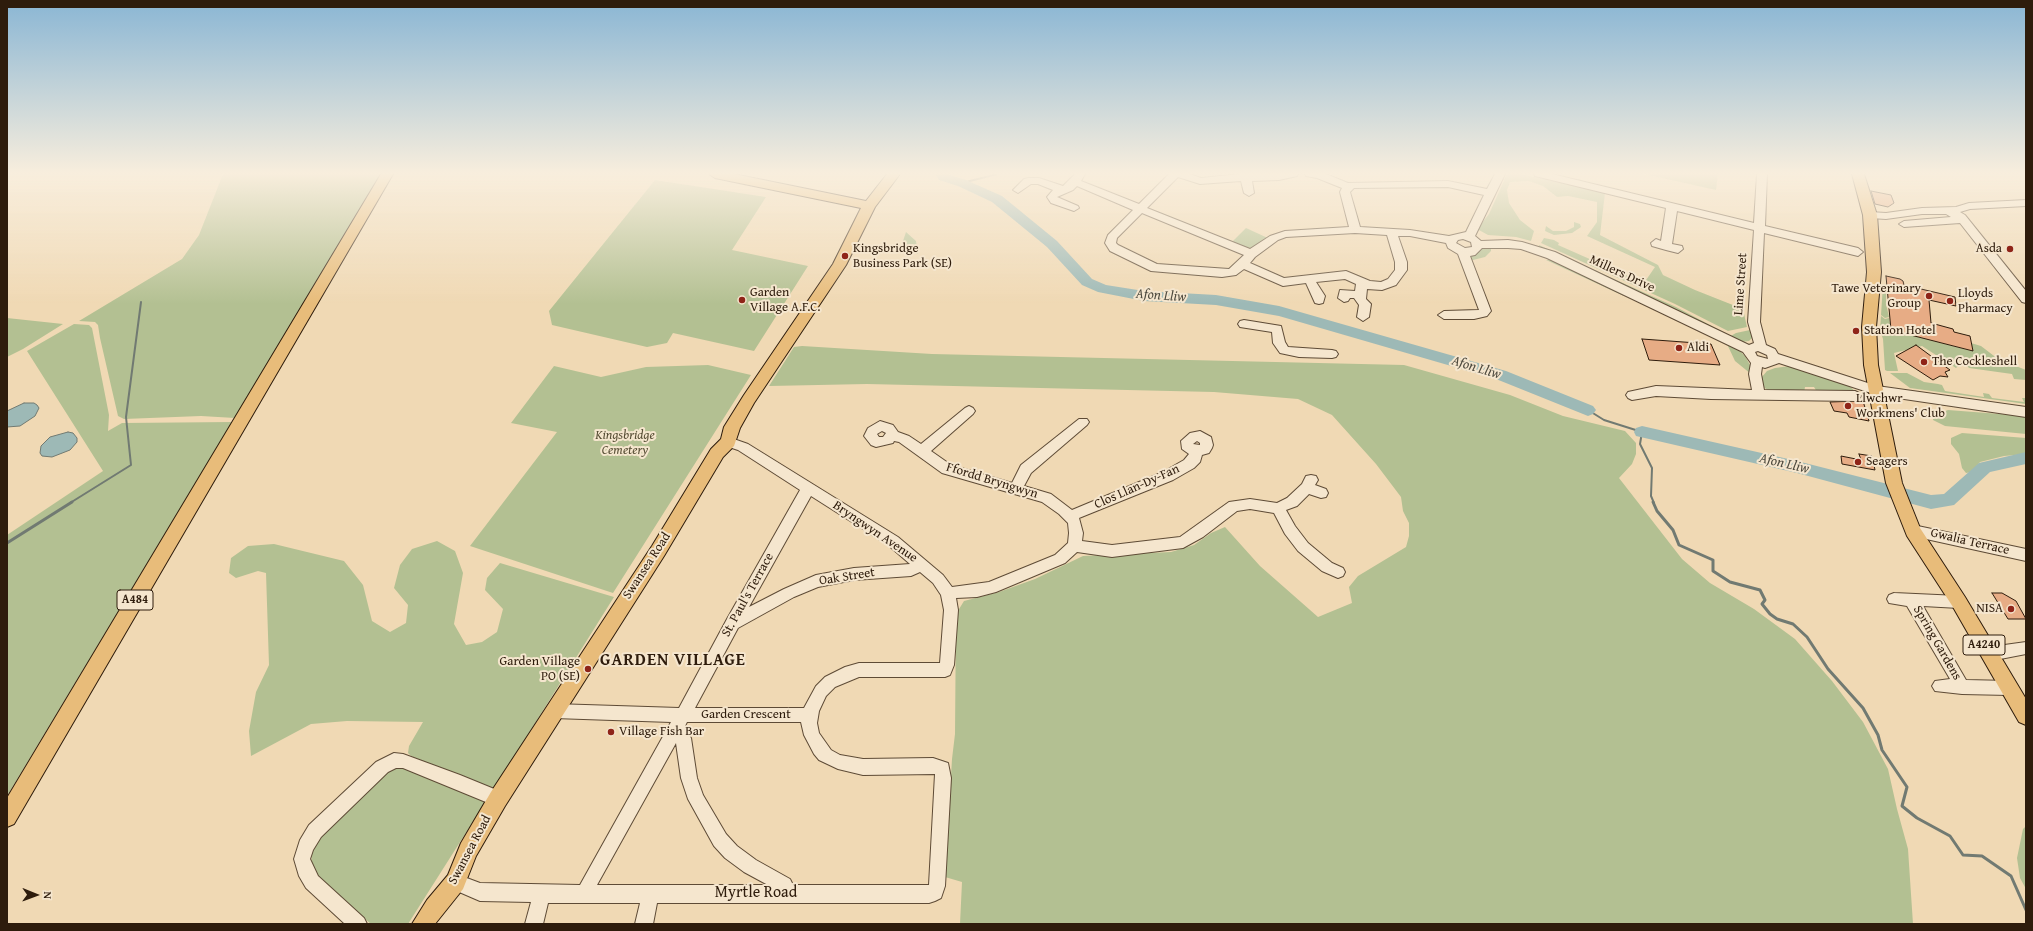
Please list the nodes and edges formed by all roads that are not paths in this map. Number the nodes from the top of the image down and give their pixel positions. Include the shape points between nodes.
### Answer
1 (361, 217) edge
2 (863, 217) edge
3 (1133, 217) edge
4 (1168, 217) edge
5 (1351, 217) edge
6 (1478, 217) edge
7 (1669, 217) edge
8 (1715, 217) edge
9 (1760, 217) edge
10 (1870, 217) edge
11 (1962, 219) joint
12 (1904, 224) dead end
13 (1759, 228) junction
14 (1355, 230) junction
15 (1391, 232) junction
16 (1468, 236) junction
17 (1451, 240) junction
18 (1478, 245) junction
19 (1678, 249) dead end
20 (1463, 252) junction
21 (1858, 252) dead end
22 (1251, 254) junction
23 (1243, 264) junction
24 (1310, 279) junction
25 (1362, 282) junction
26 (1360, 295) junction
27 (1344, 298) dead end
28 (2026, 299) edge
29 (1319, 300) dead end
30 (1444, 315) dead end
31 (1363, 318) dead end
32 (1244, 324) dead end
33 (1755, 348) junction
34 (1332, 354) dead end
35 (1774, 357) junction
36 (1757, 361) junction
37 (1877, 390) junction
38 (1632, 395) dead end
39 (1759, 395) junction
40 (1855, 396) dead end
41 (969, 411) dead end
42 (2026, 412) edge
43 (1075, 424) dead end
44 (892, 435) dead end
45 (728, 442) junction
46 (1196, 451) dead end
47 (921, 452) junction
48 (1016, 488) junction
49 (810, 489) junction
50 (1321, 493) dead end
51 (1278, 508) junction
52 (1070, 516) junction
53 (1913, 531) junction
54 (1074, 546) junction
55 (2026, 555) edge
56 (922, 564) junction
57 (1330, 571) dead end
58 (948, 593) junction
59 (1894, 599) dead end
60 (1911, 599) junction
61 (1959, 602) junction
62 (732, 623) junction
63 (2026, 648) edge
64 (1990, 654) junction
65 (945, 670) joint
66 (1940, 686) dead end
67 (1962, 687) junction
68 (2009, 688) junction
69 (554, 711) junction
70 (810, 715) junction
71 (682, 716) junction
72 (2026, 716) edge
73 (675, 730) junction
74 (942, 768) joint
75 (498, 800) junction
76 (7, 817) edge
77 (456, 882) junction
78 (650, 893) junction
79 (787, 893) junction
80 (541, 894) junction
81 (586, 894) junction
82 (358, 924) edge
83 (423, 924) edge
84 (534, 924) edge
85 (644, 924) edge

1 - 76 main road, A484
2 - 45 main road, Swansea Road via 839,265 732,427
3 - 23 street via 1110,240 1114,248 1121,253 1147,265 1167,269 1228,273
4 - 22 street
5 - 14 street
6 - 16 street
7 - 19 street via 1660,245
8 - 13 street
9 - 13 street, Lime Street
10 - 37 main road, A4240 via 1874,272 1868,327 1871,365
11 - 12 street
11 - 28 street
13 - 21 street
13 - 33 street, Lime Street
14 - 15 street
14 - 22 street via 1285,234 1274,238
15 - 17 street
15 - 25 street via 1402,262 1401,270 1392,282 1382,286
16 - 17 street via 1460,235
16 - 18 street
17 - 20 street via 1455,248
18 - 20 street via 1474,251
18 - 33 street, Millers Drive via 1508,244 1551,255
20 - 30 street via 1484,310 1483,313 1474,315
22 - 23 street
23 - 24 street via 1284,282
24 - 25 street via 1346,275
24 - 29 street
25 - 26 street
26 - 27 street via 1344,293
26 - 31 street via 1360,300 1365,304
32 - 34 street via 1277,329 1284,350
33 - 35 street, Millers Drive via 1768,350
33 - 36 street via 1749,354
35 - 36 street via 1774,361 1769,364
35 - 37 street
36 - 39 street via 1755,374
37 - 42 street
37 - 53 main road, A4240 via 1894,482
38 - 39 street via 1656,392
39 - 40 street
41 - 47 street
43 - 48 street via 1026,469
44 - 47 street, Ffordd Bryngwyn via 900,437
45 - 49 street, Bryngwyn Avenue via 743,447
45 - 69 main road, Swansea Road via 711,464
46 - 52 street, Clos Llan-Dy-Fan via 1189,464 1168,476
47 - 48 street, Ffordd Bryngwyn via 947,469
48 - 52 street, Ffordd Bryngwyn via 1046,498
49 - 56 street, Bryngwyn Avenue via 893,541
49 - 62 street, St. Paul's Terrace via 803,495
50 - 51 street via 1309,484 1292,502
51 - 54 street via 1250,504 1234,506 1183,542 1112,551
51 - 57 street via 1303,547
52 - 54 street via 1074,521 1076,533
53 - 55 street, Gwalia Terrace
53 - 61 main road, A4240
54 - 58 street via 1060,559 991,588
56 - 58 street, Bryngwyn Avenue via 938,578
56 - 62 street, Oak Street via 911,570 854,574 816,581 755,611 739,622
58 - 65 street, Bryngwyn Avenue via 950,610
59 - 60 street, Spring Gardens
60 - 61 street, Spring Gardens
60 - 67 street, Spring Gardens
61 - 64 main road, A4240
62 - 71 street, St. Paul's Terrace
63 - 64 street
64 - 68 main road, A4240
65 - 70 street, Garden Crescent via 853,672 830,682 821,691
66 - 67 street, Spring Gardens
67 - 68 street, Spring Gardens
68 - 72 main road, A4240
69 - 71 street, Garden Crescent
69 - 75 main road, Swansea Road
70 - 71 street, Garden Crescent
70 - 74 street, Garden Crescent via 810,729 815,742 825,754 838,762 863,767
71 - 73 street, St. Paul's Terrace
73 - 79 street via 683,738 689,778 696,799 720,840 750,866 784,885
73 - 81 street, St. Paul's Terrace via 590,882
74 - 79 street, Myrtle Road via 937,886 934,892
75 - 77 main road, Swansea Road via 468,850
75 - 82 street via 403,761 394,760 382,767 315,831 306,846 302,860 312,882
77 - 80 street, Myrtle Road via 480,892
77 - 83 main road, Swansea Road
78 - 79 street, Myrtle Road
78 - 81 street, Myrtle Road
78 - 85 street
80 - 81 street, Myrtle Road
80 - 84 street

